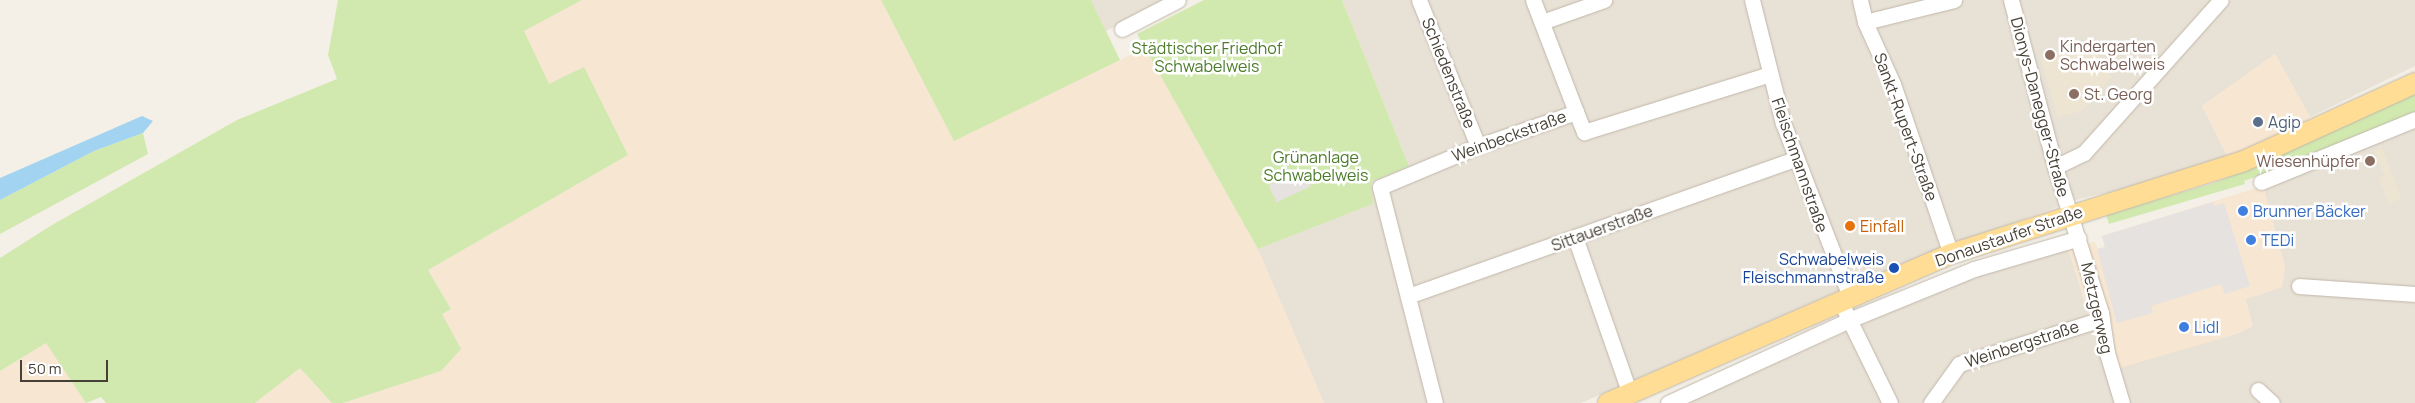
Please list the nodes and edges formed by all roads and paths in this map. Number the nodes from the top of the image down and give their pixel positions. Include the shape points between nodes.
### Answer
1 (1178, 0) edge
2 (1419, 0) edge
3 (1533, 0) edge
4 (1604, 0) edge
5 (1752, 0) edge
6 (1860, 0) edge
7 (1954, 0) edge
8 (2011, 0) edge
9 (2222, 0) edge
10 (1542, 22) junction
11 (1865, 22) junction
12 (1122, 29) dead end
13 (1770, 74) junction
14 (2415, 84) edge
15 (1576, 112) junction
16 (2415, 119) edge
17 (1478, 146) junction
18 (1795, 159) junction
19 (2055, 166) junction
20 (2261, 182) dead end
21 (2070, 214) junction
22 (1574, 238) junction
23 (2079, 238) junction
24 (1951, 254) junction
25 (2299, 286) dead end
26 (2415, 294) edge
27 (1408, 296) junction
28 (1845, 299) junction
29 (2102, 319) junction
30 (1849, 320) junction
31 (2258, 390) dead end
32 (1630, 394) junction
33 (1435, 403) edge
34 (1608, 403) edge
35 (1668, 403) edge
36 (1890, 403) edge
37 (1931, 403) edge
38 (2122, 403) edge
39 (2272, 403) edge

1 - 12 street
2 - 17 street, Schiedenstraße
3 - 10 street
4 - 10 street
5 - 13 street, Fleischmannstraße
6 - 11 street, Sankt-Rupert-Straße
7 - 11 street
8 - 19 street, Dionys-Danegger-Straße
9 - 19 street via 2084,153
10 - 15 street
11 - 24 street, Sankt-Rupert-Straße via 1893,84
13 - 15 street, Weinbeckstraße via 1584,132
13 - 18 street, Fleischmannstraße
14 - 21 main road, Donaustaufer Straße via 2244,161 2178,184
15 - 17 street, Weinbeckstraße
16 - 20 street
17 - 27 street, Weinbeckstraße via 1380,187
18 - 22 street, Sittauerstraße
18 - 28 street, Fleischmannstraße
19 - 21 street, Dionys-Danegger-Straße
21 - 23 street, Metzgerweg
21 - 24 main road, Donaustaufer Straße
22 - 27 street, Sittauerstraße
22 - 32 street
23 - 29 street, Metzgerweg
23 - 30 street, Donaustaufer Straße via 1974,269
24 - 28 main road, Donaustaufer Straße
25 - 26 street
27 - 33 street
28 - 30 street
28 - 32 main road, Donaustaufer Straße
29 - 37 street, Weinbergstraße via 1959,364
29 - 38 street, Metzgerweg via 2107,353
30 - 35 street, Donaustaufer Straße
30 - 36 street
31 - 39 street
32 - 34 main road, Donaustaufer Straße

